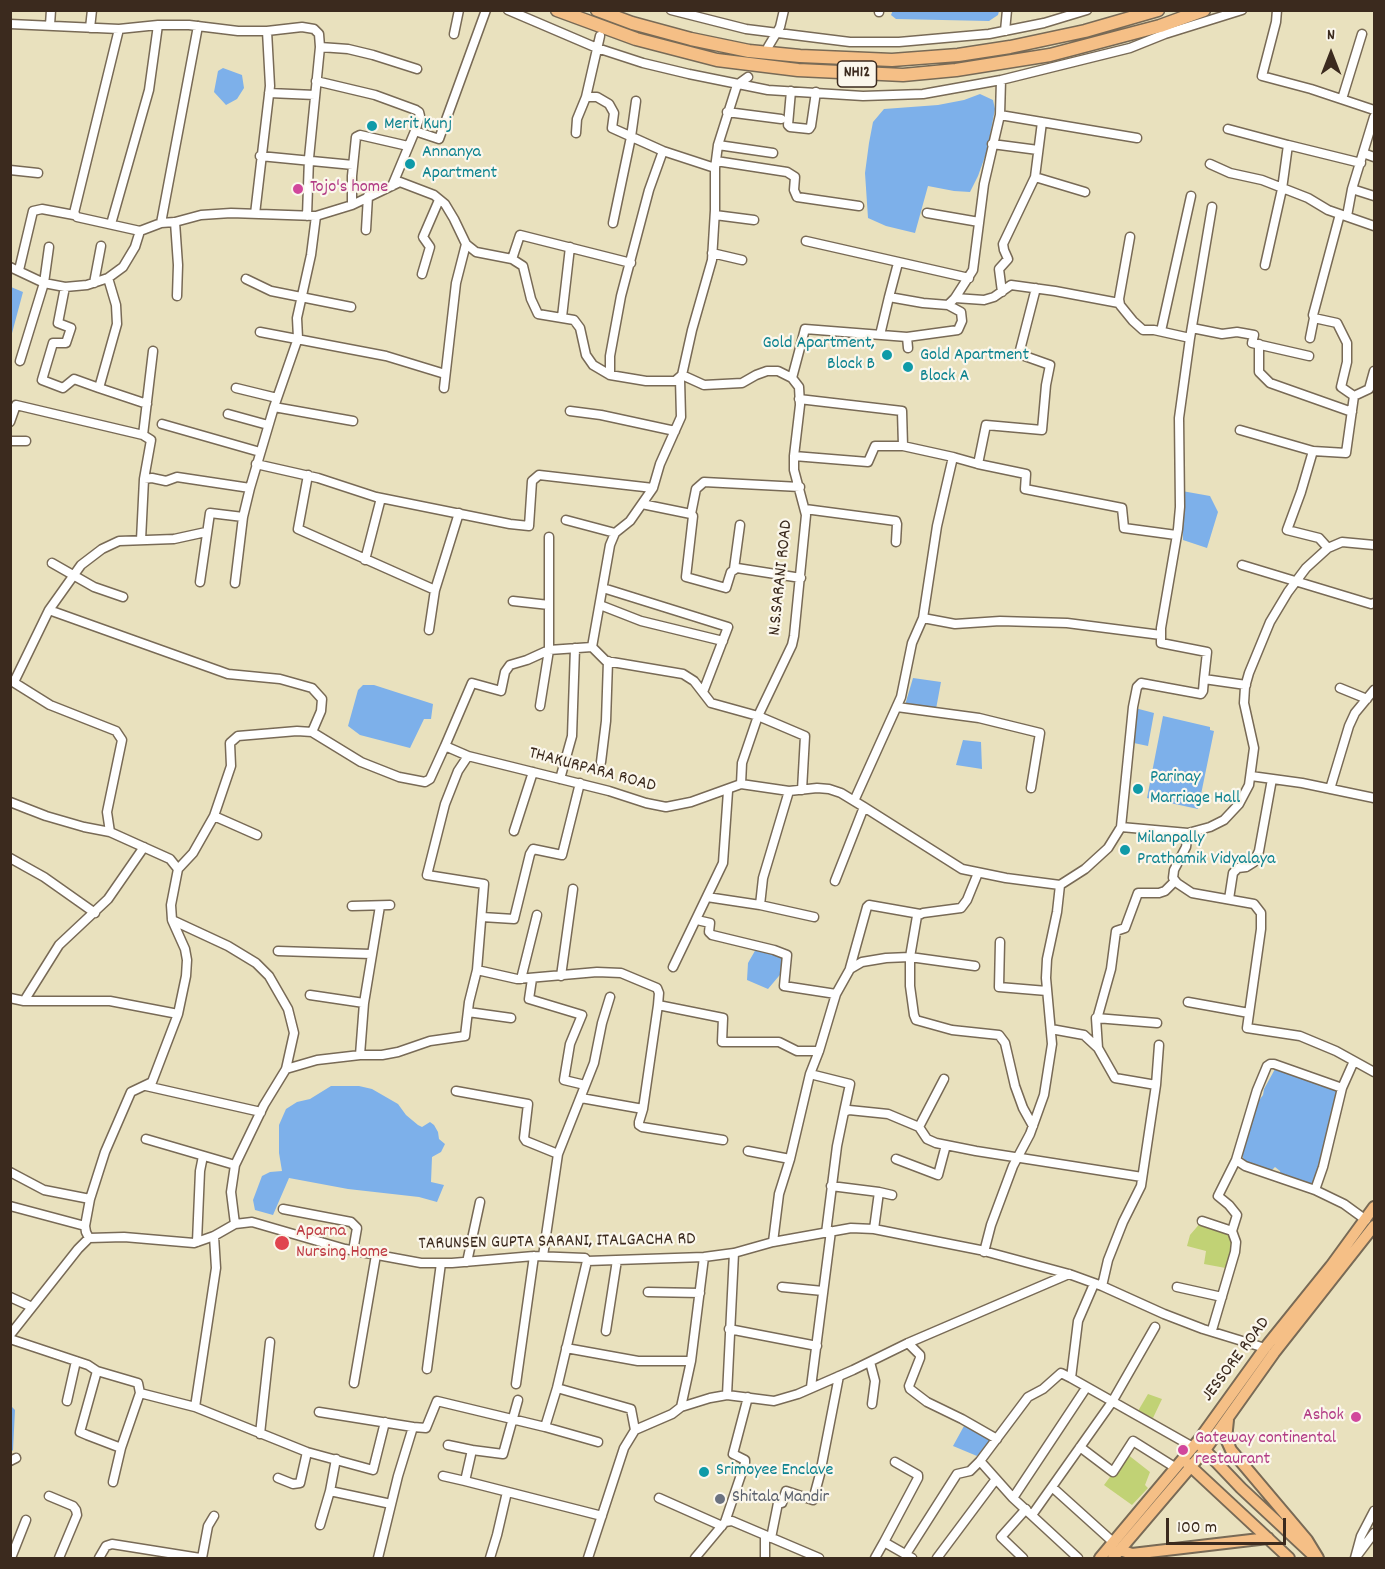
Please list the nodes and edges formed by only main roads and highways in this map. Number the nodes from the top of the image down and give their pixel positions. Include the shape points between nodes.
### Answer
1 (557, 10) edge
2 (597, 10) edge
3 (1158, 10) edge
4 (1204, 10) edge
5 (1374, 1207) edge
6 (1370, 1223) edge
7 (1228, 1417) junction
8 (1198, 1446) junction
9 (1184, 1465) junction
10 (1268, 1538) junction
11 (1115, 1550) edge
12 (1100, 1558) edge
13 (1289, 1558) edge
14 (1317, 1558) edge

1 - 4 highway, NH12 via 636,39 717,60 798,70 903,75 1050,55
2 - 3 highway, NH12 via 691,39 749,51 892,60 1010,47
5 - 6 main road, JESSORE ROAD
6 - 7 main road, JESSORE ROAD
6 - 8 main road, JESSORE ROAD via 1265,1348
7 - 8 main road, JESSORE ROAD
7 - 14 main road via 1226,1439 1231,1450 1307,1540
8 - 9 main road
8 - 14 main road
9 - 10 main road
9 - 11 main road
10 - 11 main road via 1132,1554
10 - 13 main road
11 - 12 main road

